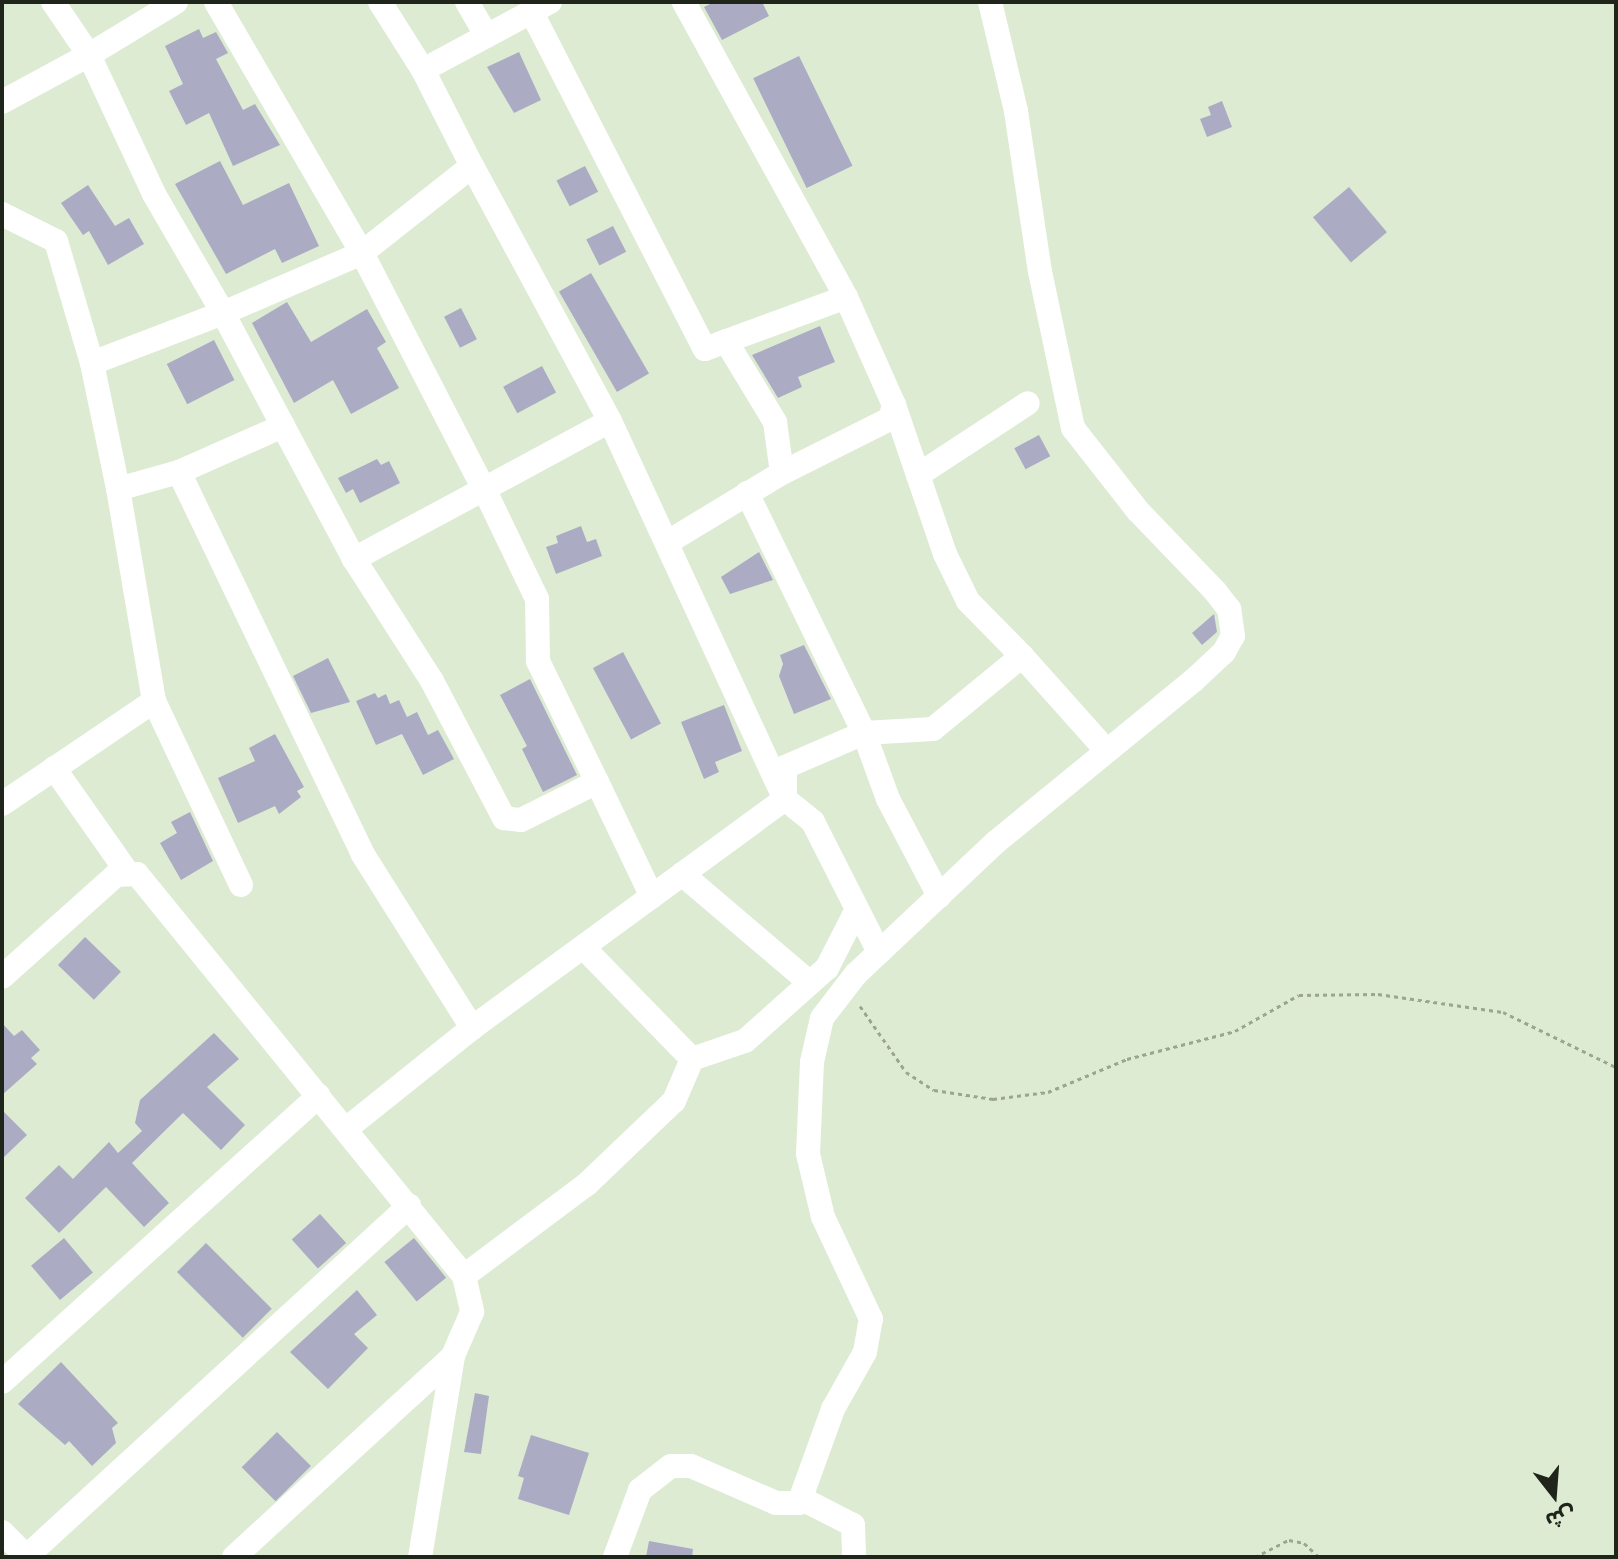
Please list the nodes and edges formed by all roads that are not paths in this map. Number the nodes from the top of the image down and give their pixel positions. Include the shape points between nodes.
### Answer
1 (53, 2) edge
2 (176, 2) edge
3 (216, 2) edge
4 (380, 2) edge
5 (467, 2) edge
6 (684, 2) edge
7 (990, 2) edge
8 (541, 7) edge
9 (487, 36) junction
10 (89, 55) junction
11 (423, 70) junction
12 (2, 102) edge
13 (472, 166) junction
14 (2, 214) edge
15 (362, 253) junction
16 (846, 297) junction
17 (223, 313) junction
18 (726, 341) junction
19 (92, 363) junction
20 (1028, 403) dead end
21 (894, 405) junction
22 (610, 421) junction
23 (283, 426) junction
24 (179, 472) junction
25 (782, 473) junction
26 (918, 475) junction
27 (118, 489) junction
28 (484, 489) junction
29 (747, 493) junction
30 (668, 542) junction
31 (354, 559) junction
32 (1022, 656) junction
33 (154, 701) junction
34 (864, 733) junction
35 (1106, 750) junction
36 (54, 768) junction
37 (597, 782) junction
38 (785, 799) junction
39 (2, 804) edge
40 (127, 872) junction
41 (682, 874) junction
42 (241, 885) dead end
43 (939, 896) junction
44 (652, 897) junction
45 (857, 909) junction
46 (583, 947) junction
47 (879, 952) junction
48 (3, 975) edge
49 (810, 983) junction
50 (472, 1028) junction
51 (692, 1059) junction
52 (319, 1096) junction
53 (346, 1129) junction
54 (409, 1206) junction
55 (464, 1276) junction
56 (453, 1356) junction
57 (2, 1382) edge
58 (802, 1499) junction
59 (2, 1532) edge
60 (14, 1556) edge
61 (234, 1557) edge
62 (420, 1557) edge
63 (615, 1557) edge
64 (854, 1557) edge

1 - 10 street
2 - 10 street
3 - 15 street
4 - 11 street
5 - 9 street
6 - 16 street
7 - 35 street via 1011,83 1040,272 1073,428 1128,500 1215,591 1234,624 1224,652
8 - 9 street
8 - 18 street via 705,349
9 - 11 street
10 - 12 street
10 - 17 street via 154,194
11 - 13 street
13 - 15 street
13 - 22 street
14 - 19 street via 56,241
15 - 17 street
15 - 28 street
16 - 18 street
16 - 21 street
17 - 19 street
17 - 23 street
18 - 25 street via 775,422
19 - 27 street
20 - 26 street
21 - 25 street via 890,419
21 - 26 street
22 - 28 street
22 - 30 street
23 - 24 street
23 - 31 street
24 - 27 street
24 - 50 street via 362,853
25 - 29 street
26 - 32 street via 968,601
27 - 33 street
28 - 31 street
28 - 37 street via 537,599 538,661
29 - 30 street
29 - 34 street
30 - 38 street
31 - 37 street via 432,681 504,818 521,820
32 - 34 street via 933,729
32 - 35 street
33 - 36 street
33 - 42 street
34 - 38 street via 785,767
34 - 43 street via 888,799
35 - 43 street
36 - 39 street
36 - 40 street
37 - 44 street
38 - 41 street
38 - 45 street via 813,822
40 - 48 street via 116,875
40 - 52 street via 137,874
41 - 44 street
41 - 49 street
43 - 47 street
44 - 46 street
45 - 47 street
45 - 49 street via 827,968
46 - 50 street
46 - 51 street
47 - 58 street via 856,974 815,1035 808,1154 823,1217 867,1306 870,1334 833,1409
49 - 51 street via 745,1041
50 - 53 street
51 - 55 street via 674,1101 587,1184
52 - 53 street
52 - 57 street
53 - 54 street
54 - 55 street
54 - 60 street
55 - 56 street via 472,1312
56 - 61 street
56 - 62 street
58 - 63 street via 776,1503 691,1466 671,1466 658,1471 640,1490
58 - 64 street via 853,1525
59 - 60 street

